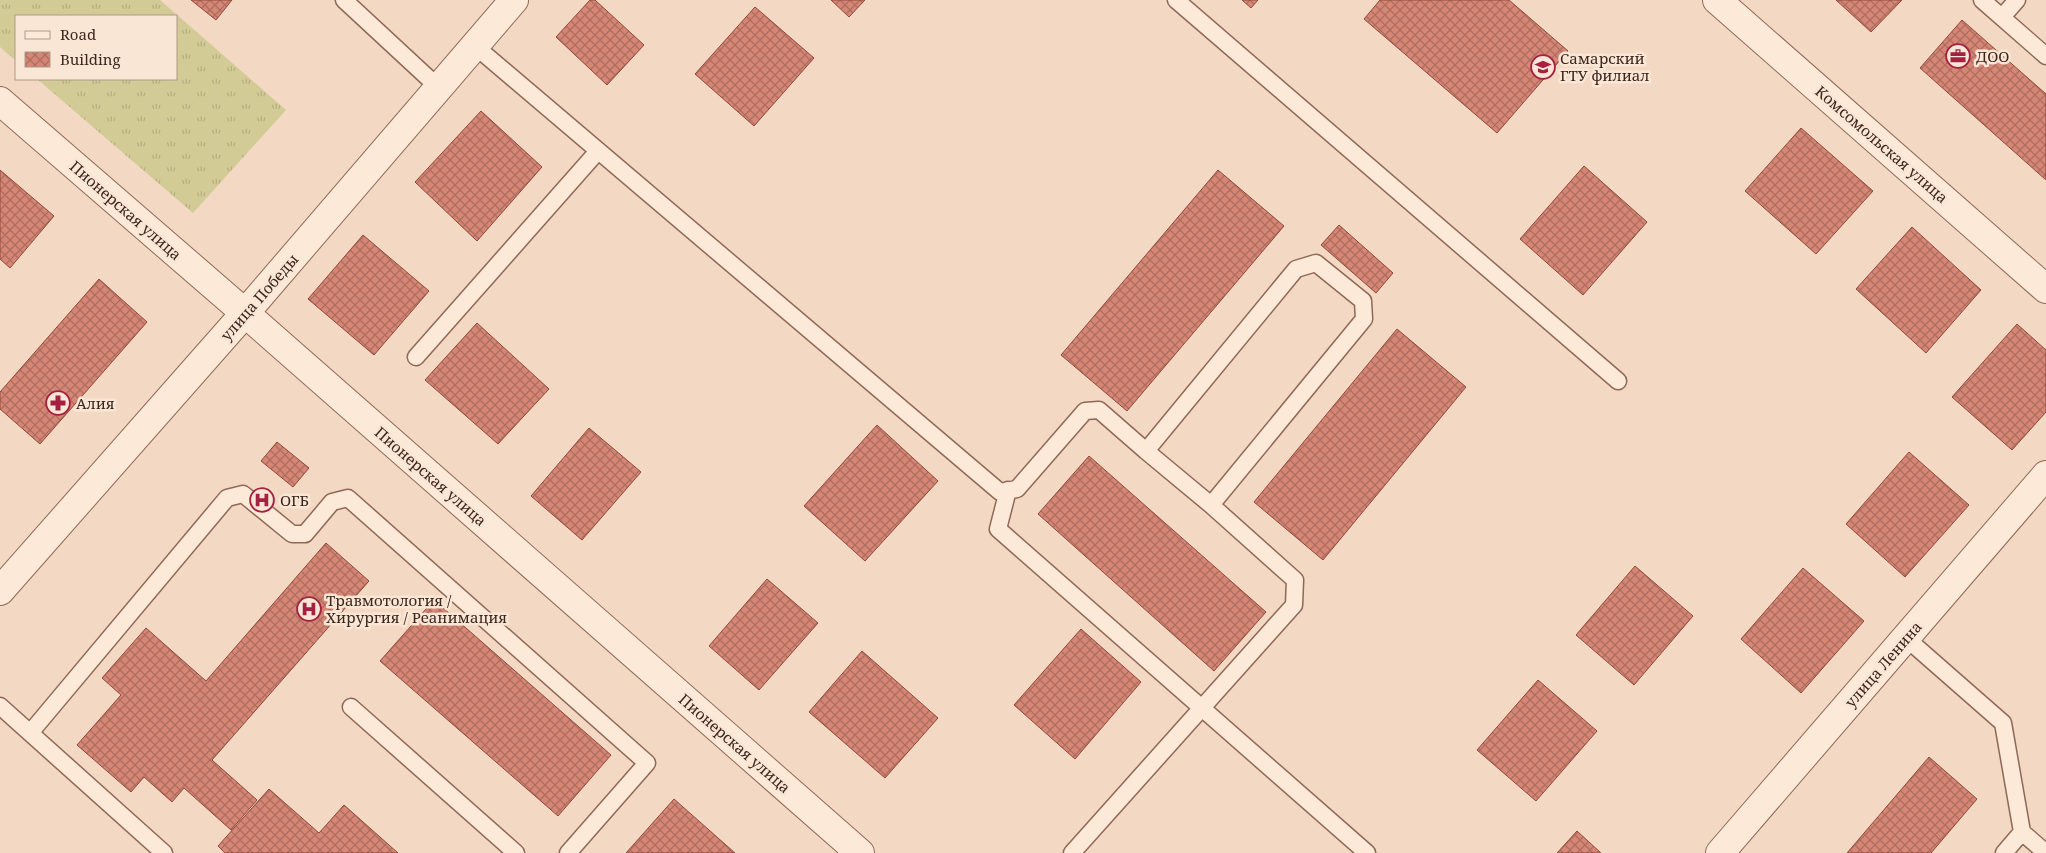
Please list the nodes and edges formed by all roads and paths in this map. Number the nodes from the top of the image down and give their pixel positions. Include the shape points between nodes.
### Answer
1 (344, 0) edge
2 (514, 0) edge
3 (1176, 0) edge
4 (1717, 0) edge
5 (1982, 0) edge
6 (2017, 0) edge
7 (2002, 17) junction
8 (474, 46) junction
9 (2046, 56) edge
10 (439, 88) junction
11 (0, 101) edge
12 (598, 151) junction
13 (2046, 289) edge
14 (245, 313) junction
15 (416, 357) dead end
16 (1618, 381) dead end
17 (1146, 451) junction
18 (2046, 475) edge
19 (1008, 490) junction
20 (1211, 505) junction
21 (0, 591) edge
22 (1906, 638) junction
23 (0, 706) edge
24 (351, 708) dead end
25 (1202, 708) junction
26 (30, 732) junction
27 (2022, 832) junction
28 (164, 853) edge
29 (516, 853) edge
30 (568, 853) edge
31 (860, 853) edge
32 (1072, 853) edge
33 (1367, 853) edge
34 (1720, 853) edge
35 (2004, 853) edge
36 (2046, 853) edge

1 - 10 lane
2 - 8 street, улица Победы
3 - 16 lane
4 - 13 street, Комсомольская улица
5 - 7 lane
6 - 7 lane
7 - 9 lane
8 - 10 street, улица Победы
8 - 12 lane
10 - 14 street, улица Победы
11 - 14 street, Пионерская улица
12 - 15 lane
12 - 19 lane via 1000,492
14 - 21 street, улица Победы
14 - 31 street, Пионерская улица
17 - 19 lane via 1099,410 1085,411 1017,489
17 - 20 lane
17 - 20 lane via 1296,269 1316,263 1363,301 1364,319
18 - 22 street, улица Ленина
19 - 25 lane via 998,529
20 - 25 lane via 1295,580 1294,605
22 - 27 lane via 2003,723
22 - 34 street, улица Ленина
23 - 26 lane
24 - 29 lane
25 - 32 lane
25 - 33 lane
26 - 28 lane
26 - 30 lane via 227,498 243,494 292,534 305,534 332,502 348,498 647,762
27 - 35 lane
27 - 36 lane

